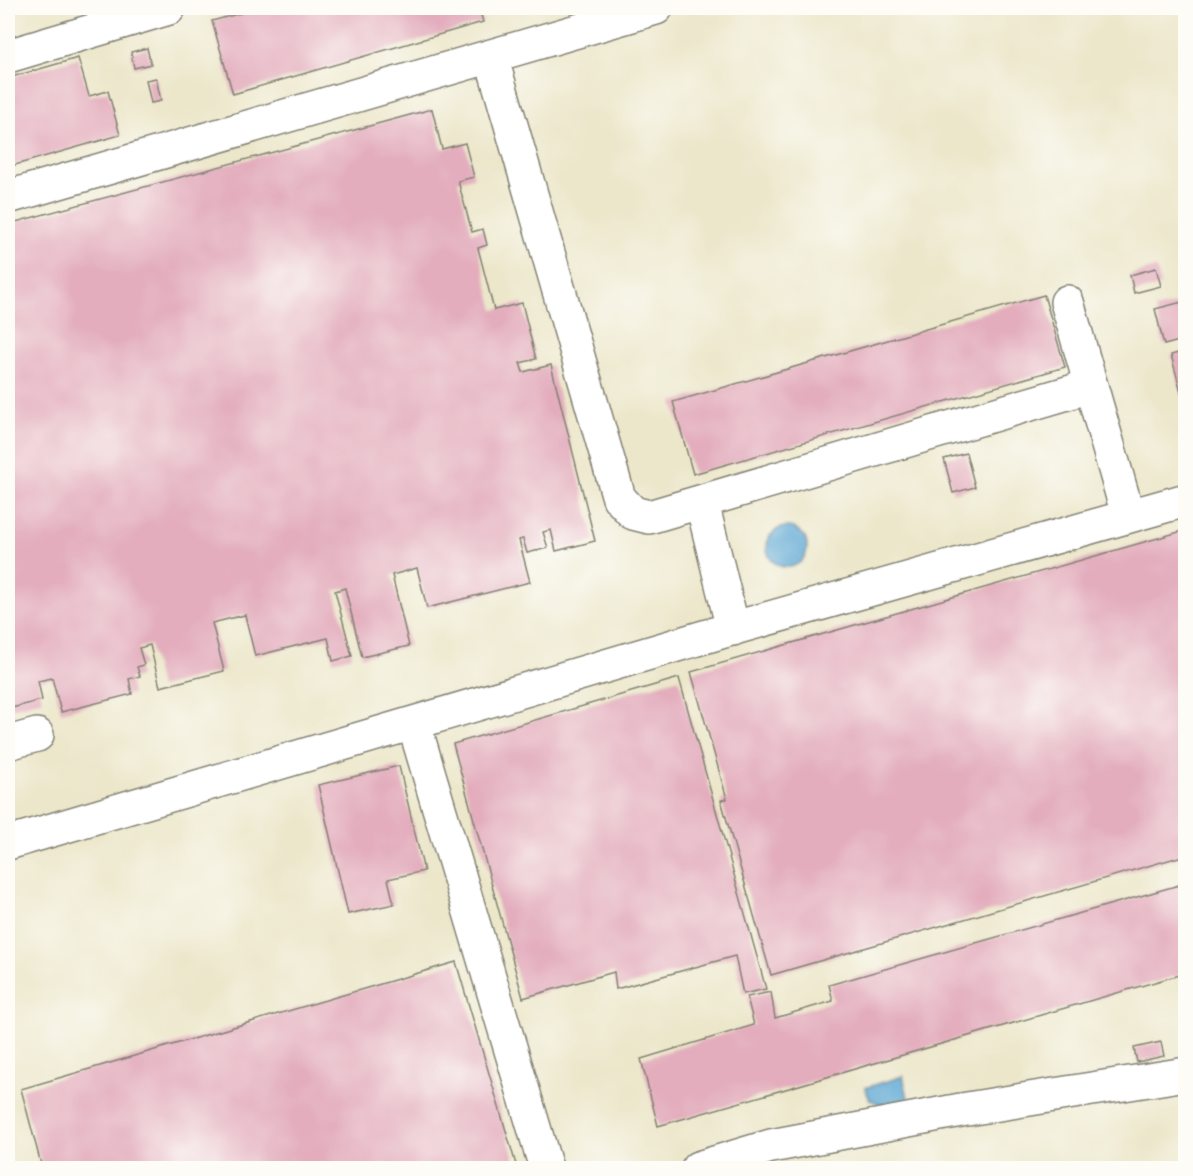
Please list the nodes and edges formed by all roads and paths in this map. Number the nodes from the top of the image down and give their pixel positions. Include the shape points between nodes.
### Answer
1 (656, 8) edge
2 (160, 9) edge
3 (8, 56) edge
4 (491, 56) junction
5 (8, 197) edge
6 (1066, 302) dead end
7 (1091, 387) junction
8 (1185, 500) edge
9 (702, 503) junction
10 (1128, 515) junction
11 (733, 629) junction
12 (414, 724) junction
13 (8, 843) edge
14 (1185, 1074) edge
15 (546, 1168) edge
16 (698, 1168) edge

1 - 4 lane
2 - 3 lane
4 - 5 lane
4 - 9 lane via 620,498 633,513 649,518
6 - 7 lane
7 - 9 lane
7 - 10 lane
8 - 10 lane
9 - 11 lane
10 - 11 lane
11 - 12 lane
12 - 13 lane
12 - 15 lane
14 - 16 lane via 771,1146

